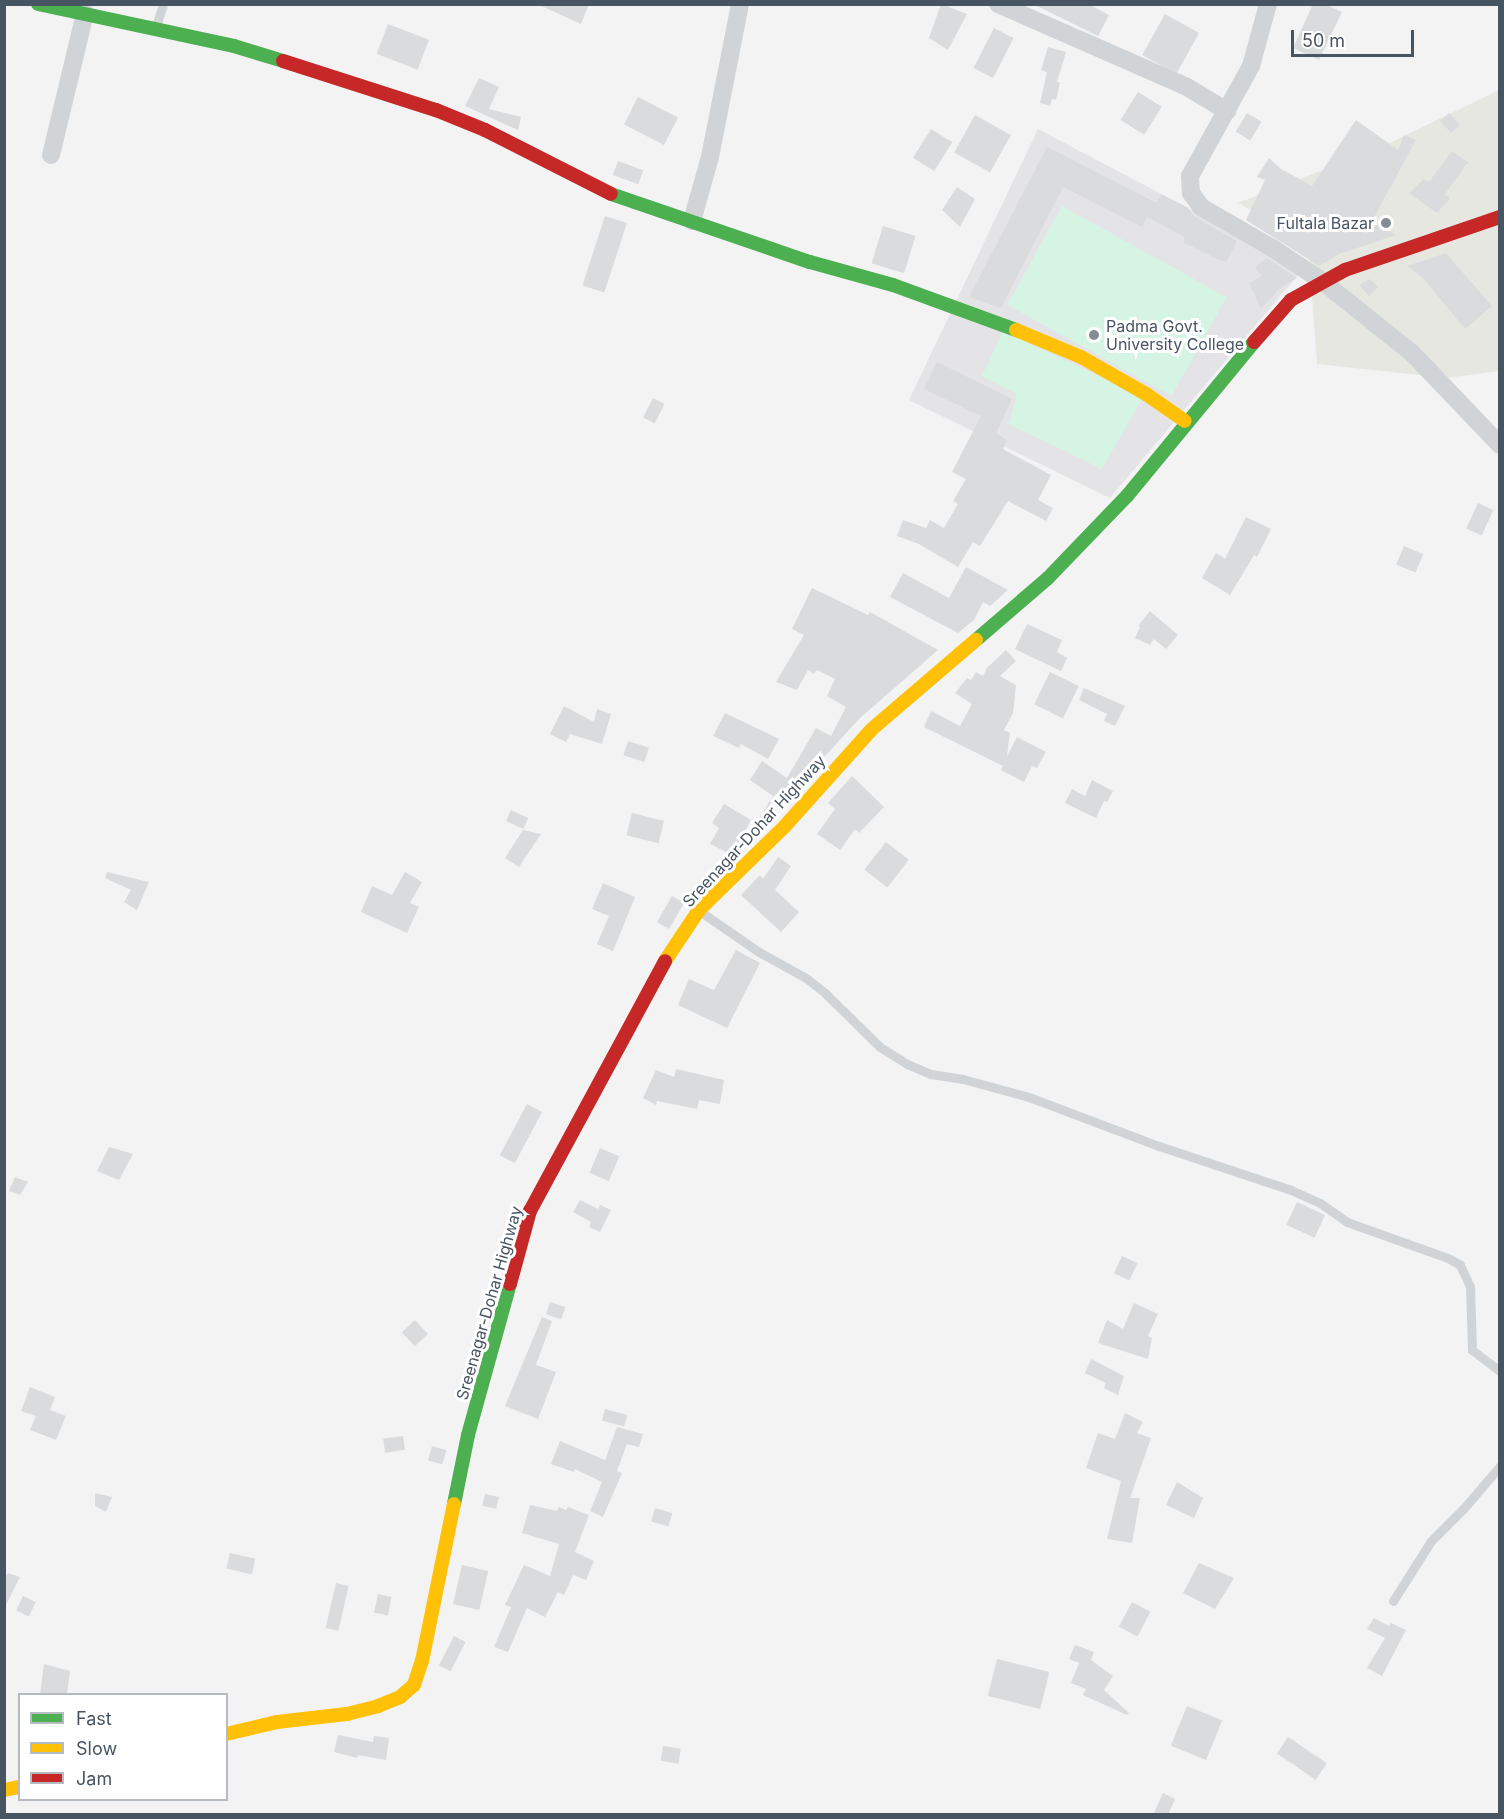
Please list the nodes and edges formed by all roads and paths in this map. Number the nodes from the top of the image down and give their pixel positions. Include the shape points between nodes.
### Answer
1 (38, 4) edge
2 (163, 4) edge
3 (740, 4) edge
4 (998, 4) edge
5 (1268, 4) edge
6 (85, 13) junction
7 (155, 28) junction
8 (1227, 111) junction
9 (51, 155) dead end
10 (1500, 218) edge
11 (692, 221) junction
12 (1322, 281) junction
13 (1185, 421) junction
14 (1500, 445) edge
15 (699, 910) junction
16 (1500, 1371) edge
17 (1500, 1466) edge
18 (1393, 1601) dead end
19 (228, 1734) edge

1 - 6 main road
2 - 7 lane
3 - 11 street via 710,157
4 - 8 street via 1187,87
5 - 8 street via 1251,66
6 - 7 main road
6 - 9 street
7 - 11 main road via 234,46 436,110 485,130 609,193
8 - 12 street via 1190,176 1191,193 1201,207
10 - 12 main road, Sreenagar-Dohar Highway
11 - 13 main road via 810,262 893,285 1019,331 1081,357
12 - 13 main road, Sreenagar-Dohar Highway via 1291,300
12 - 14 street via 1412,354
13 - 15 main road, Sreenagar-Dohar Highway via 1127,496 1048,578 872,729 785,826
15 - 16 lane via 759,952 806,978 880,1047 907,1064 931,1074 1029,1097 1291,1190 1320,1203 1347,1222 1448,1258 1460,1265 1470,1286 1472,1350
15 - 19 main road, Sreenagar-Dohar Highway via 669,954 530,1211 468,1435 414,1685 400,1697 378,1706
17 - 18 lane via 1431,1540

